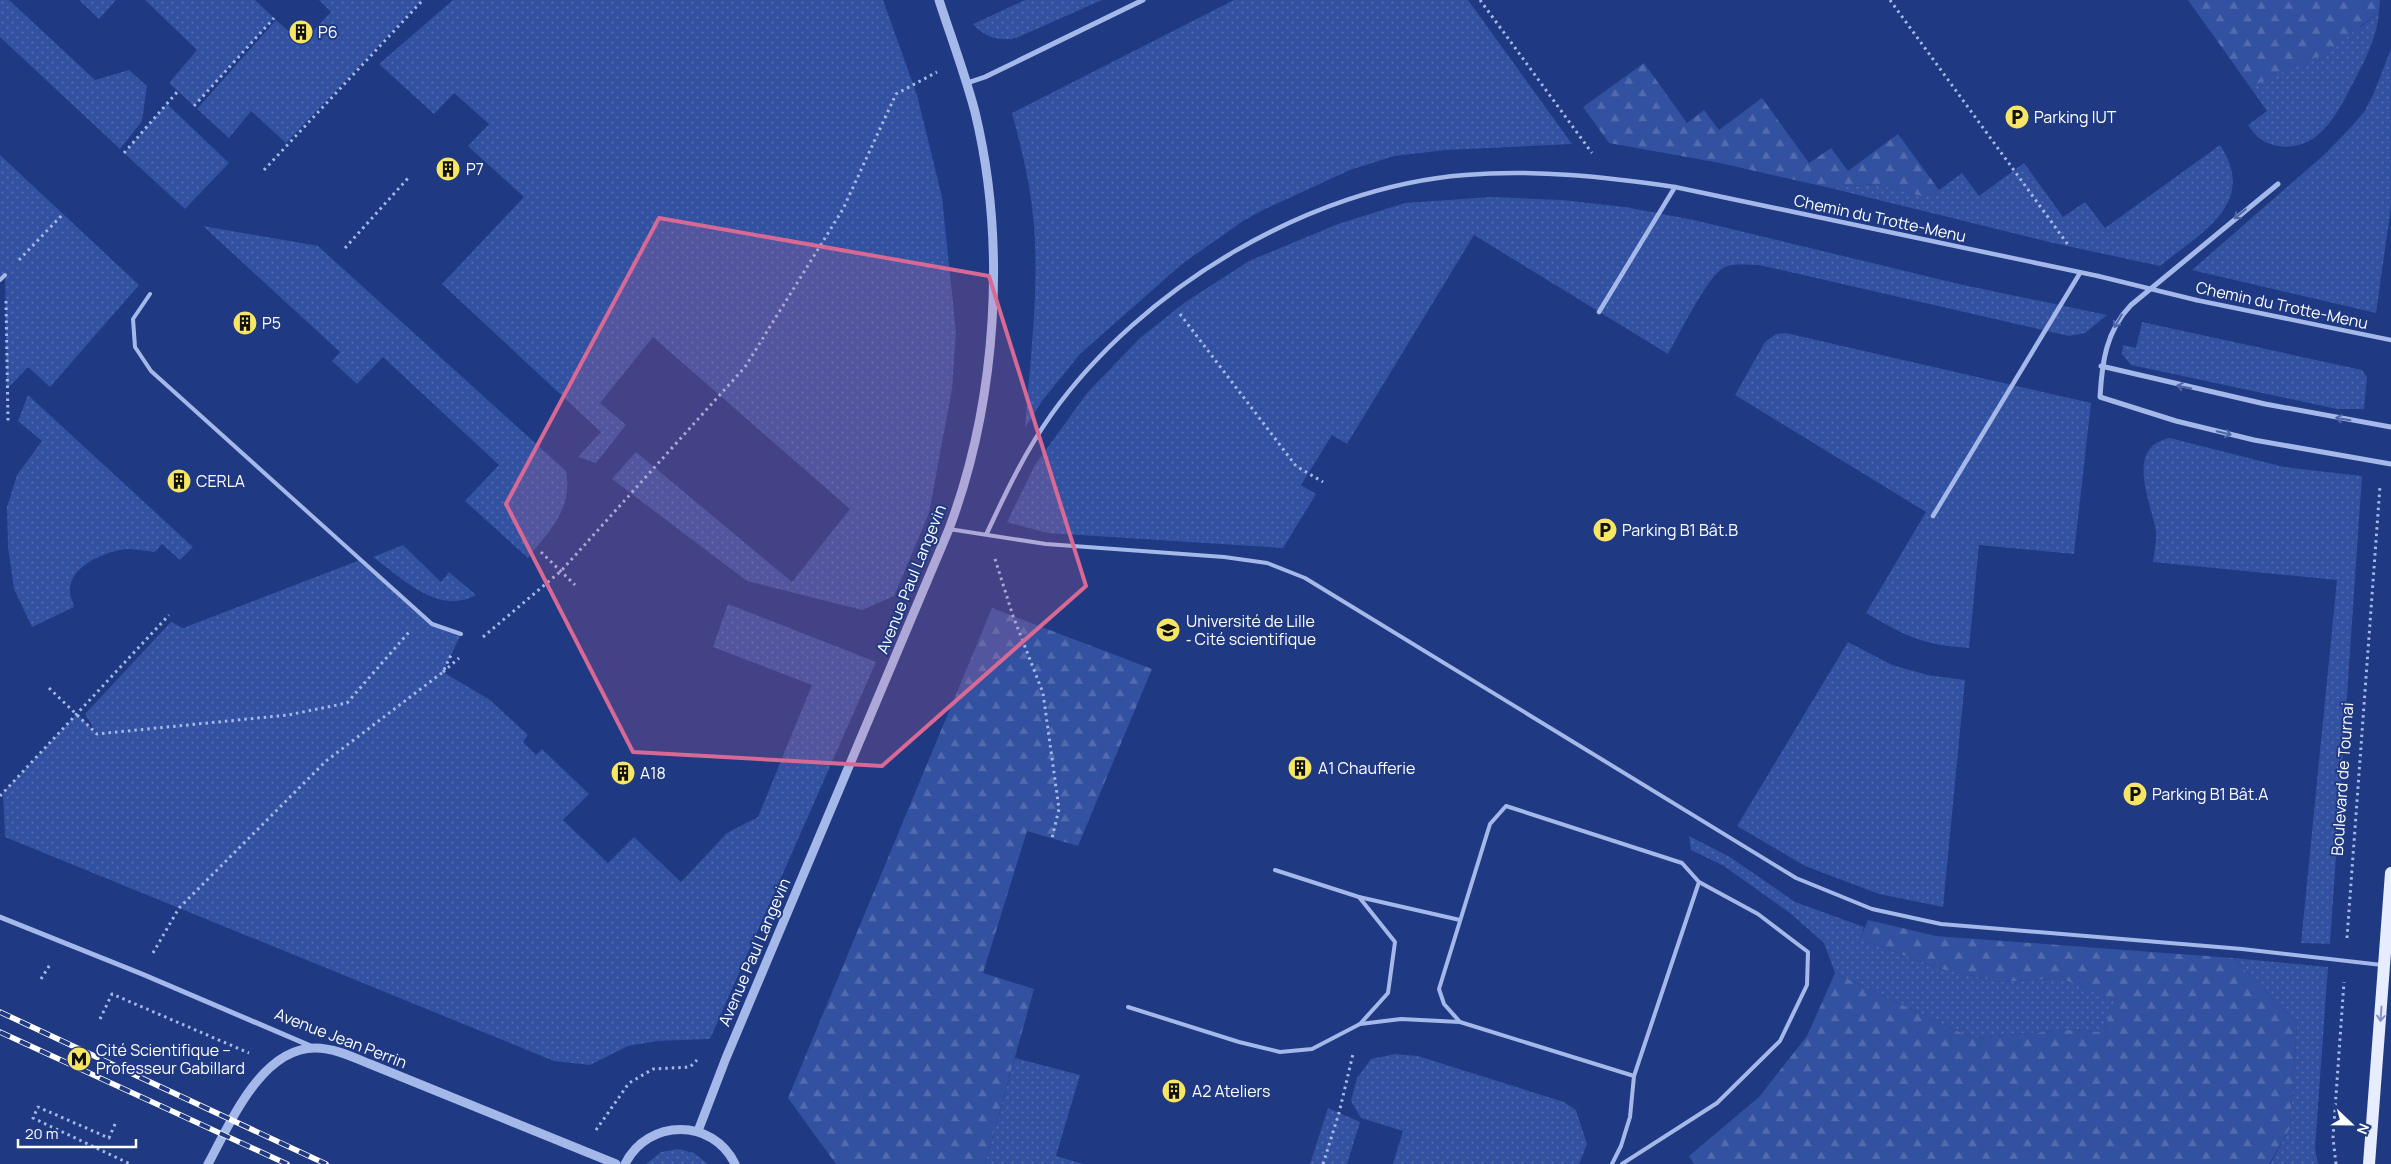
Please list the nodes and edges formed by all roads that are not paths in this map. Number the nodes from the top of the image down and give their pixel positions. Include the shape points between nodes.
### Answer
1 (939, 0) edge
2 (1143, 0) edge
3 (967, 83) junction
4 (2278, 184) dead end
5 (1675, 187) junction
6 (2080, 273) junction
7 (5, 275) road end
8 (0, 280) edge
9 (150, 294) dead end
10 (1599, 312) dead end
11 (2391, 340) edge
12 (2101, 366) junction
13 (2391, 427) edge
14 (2391, 464) edge
15 (1933, 516) dead end
16 (949, 528) junction
17 (987, 533) junction
18 (461, 634) road end
19 (1275, 870) dead end
20 (2391, 873) edge
21 (1700, 882) junction
22 (1359, 897) junction
23 (0, 917) edge
24 (1460, 920) junction
25 (2385, 966) junction
26 (1128, 1007) dead end
27 (1460, 1022) junction
28 (1360, 1024) junction
29 (316, 1048) junction
30 (1634, 1076) junction
31 (698, 1131) junction
32 (208, 1164) edge
33 (616, 1164) edge
34 (625, 1164) edge
35 (735, 1164) edge
36 (1612, 1164) edge
37 (1622, 1164) edge
38 (2369, 1164) edge

1 - 3 street, Avenue Paul Langevin
2 - 3 street
3 - 16 street, Avenue Paul Langevin via 988,188 992,256 990,356 977,440
4 -> 12 street via 2131,304 2114,326
5 - 6 street, Chemin du Trotte-Menu
5 - 10 street
5 - 17 street, Chemin du Trotte-Menu via 1535,172 1464,175 1392,187 1338,203 1254,239 1169,295 1118,339 1052,413 1022,459
6 - 11 street, Chemin du Trotte-Menu, bridge
6 - 15 street
7 - 8 lane
9 - 18 lane via 133,319 135,347 151,372 432,624
13 -> 12 street via 2265,404
12 -> 14 street via 2100,396 2176,421 2254,440
16 - 17 lane
16 - 31 street, Avenue Paul Langevin
17 - 25 lane via 1046,544 1267,563 1305,578 1796,878 1872,909 1941,924
19 - 22 lane
20 - 25 main road
21 - 24 lane via 1682,863 1506,806 1490,824
21 - 30 lane
21 - 37 lane via 1758,914 1808,952 1807,985 1780,1041 1718,1103
22 - 24 lane
22 - 28 lane via 1395,942 1388,993
23 - 29 street, Avenue Jean Perrin
24 - 27 lane via 1439,989 1444,1004
25 -> 38 main road
26 - 28 lane via 1280,1052 1312,1049
27 - 28 lane via 1401,1019
27 - 30 lane
29 - 32 street via 284,1057 268,1069 238,1111
29 - 33 street, Avenue Jean Perrin via 334,1050
30 - 36 lane via 1630,1117
31 - 34 street via 680,1128 654,1134 639,1145
31 - 35 street via 723,1146

